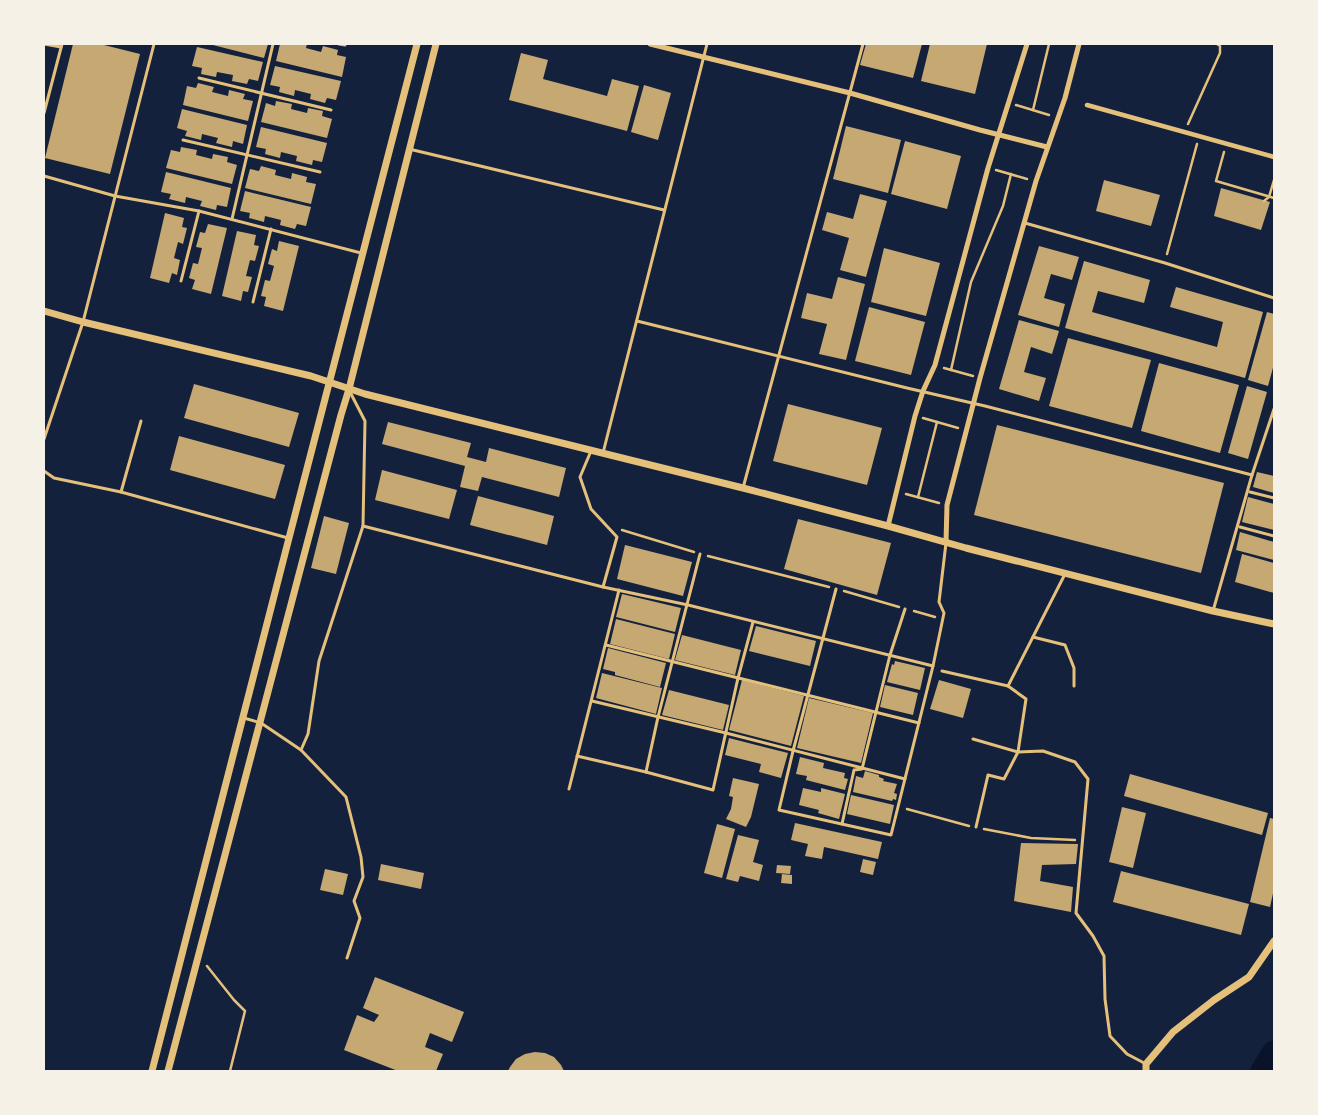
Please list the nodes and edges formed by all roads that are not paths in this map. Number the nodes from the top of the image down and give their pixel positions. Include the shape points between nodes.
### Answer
1 (44, 44) edge
2 (154, 44) edge
3 (273, 44) edge
4 (339, 44) edge
5 (417, 44) edge
6 (436, 44) edge
7 (650, 44) edge
8 (707, 44) edge
9 (863, 44) edge
10 (1027, 44) edge
11 (1079, 44) edge
12 (62, 45) edge
13 (345, 45) dead end
14 (703, 57) junction
15 (199, 78) dead end
16 (261, 93) junction
17 (850, 93) junction
18 (1087, 105) dead end
19 (331, 110) dead end
20 (44, 113) edge
21 (999, 135) junction
22 (183, 140) dead end
23 (1047, 147) junction
24 (409, 149) junction
25 (247, 155) junction
26 (1274, 157) edge
27 (320, 172) dead end
28 (44, 176) edge
29 (115, 196) junction
30 (664, 210) junction
31 (199, 211) junction
32 (232, 219) junction
33 (1024, 222) junction
34 (271, 229) junction
35 (364, 253) junction
36 (181, 281) dead end
37 (1274, 298) edge
38 (253, 302) dead end
39 (44, 312) edge
40 (637, 321) junction
41 (83, 322) junction
42 (778, 355) junction
43 (330, 383) junction
44 (349, 390) junction
45 (923, 391) junction
46 (974, 403) junction
47 (1274, 409) edge
48 (141, 421) dead end
49 (44, 439) edge
50 (591, 450) junction
51 (603, 453) junction
52 (44, 471) edge
53 (1252, 475) junction
54 (743, 488) junction
55 (121, 492) junction
56 (1250, 492) dead end
57 (1274, 498) edge
58 (363, 526) junction
59 (888, 526) junction
60 (1240, 527) dead end
61 (1274, 536) edge
62 (289, 538) junction
63 (946, 542) junction
64 (700, 554) road end
65 (1066, 573) junction
66 (602, 587) junction
67 (836, 589) road end
68 (620, 590) junction
69 (688, 606) junction
70 (905, 609) road end
71 (1213, 611) junction
72 (753, 622) junction
73 (1274, 624) edge
74 (1033, 637) junction
75 (822, 639) junction
76 (606, 645) junction
77 (890, 655) junction
78 (673, 662) junction
79 (934, 666) junction
80 (942, 671) dead end
81 (738, 678) junction
82 (1008, 686) junction
83 (1074, 686) dead end
84 (808, 695) junction
85 (592, 702) junction
86 (876, 711) junction
87 (658, 717) junction
88 (243, 718) junction
89 (261, 723) junction
90 (919, 723) junction
91 (726, 733) junction
92 (973, 739) dead end
93 (301, 750) junction
94 (793, 751) junction
95 (1018, 752) junction
96 (577, 756) junction
97 (862, 769) junction
98 (646, 772) junction
99 (905, 779) junction
100 (570, 789) dead end
101 (842, 824) junction
102 (976, 828) road end
103 (1274, 942) edge
104 (347, 958) dead end
105 (1146, 1067) edge
106 (152, 1071) edge
107 (168, 1071) edge

1 - 12 lane
2 - 29 lane
3 - 16 lane
4 - 13 lane
5 - 35 street
6 - 24 street
7 - 14 street
8 - 14 lane
9 - 17 lane
10 - 21 street
11 - 23 street via 1065,98
12 - 20 lane
14 - 17 street
14 - 30 lane
15 - 16 lane
16 - 19 lane
16 - 25 lane
17 - 21 street
17 - 42 lane
18 - 26 street
21 - 23 street
21 - 45 street via 935,365
22 - 25 lane
23 - 33 street
24 - 30 lane
24 - 44 street
25 - 27 lane
25 - 32 lane
28 - 29 lane
29 - 31 lane
29 - 41 lane
30 - 40 lane
31 - 32 lane
31 - 36 lane
32 - 34 lane
33 - 37 lane
33 - 46 street
34 - 35 lane
34 - 38 lane
35 - 43 street
39 - 41 street
40 - 42 lane
40 - 51 lane
41 - 43 street
41 - 49 lane
42 - 45 lane
42 - 54 lane
43 - 44 street
43 - 62 street
44 - 50 street
44 - 58 lane via 365,421
44 - 89 street
45 - 46 lane
45 - 59 street
46 - 53 lane
46 - 63 street via 947,506
47 - 53 lane
48 - 55 lane
50 - 51 street
50 - 66 lane via 580,478 591,509 617,537
51 - 54 street
52 - 55 lane via 54,478
53 - 71 lane
54 - 59 street
55 - 62 lane
56 - 57 lane
58 - 66 lane
58 - 93 lane via 319,661 308,734
59 - 63 street
60 - 61 lane
62 - 88 street
63 - 65 street
63 - 79 lane via 939,602 944,613
64 - 69 lane
65 - 71 street
65 - 74 lane
66 - 68 lane
67 - 75 lane
68 - 69 lane
68 - 76 lane
69 - 72 lane
69 - 78 lane
70 - 77 lane
71 - 73 street
72 - 75 lane
72 - 81 lane
74 - 82 lane
74 - 83 lane via 1065,645 1074,668
75 - 77 lane
75 - 84 lane
76 - 78 lane
76 - 85 lane
77 - 79 lane
77 - 86 lane
78 - 81 lane
78 - 87 lane
79 - 90 lane
80 - 82 lane
81 - 84 lane
81 - 91 lane
82 - 95 lane via 1026,699
84 - 86 lane
84 - 94 lane
85 - 87 lane
85 - 96 lane
86 - 90 lane
86 - 97 lane
87 - 91 lane
87 - 98 lane
88 - 89 lane
88 - 106 street
89 - 93 lane
89 - 107 street
90 - 99 lane
91 - 94 lane
91 - 98 lane via 713,790
92 - 95 lane
93 - 104 lane via 346,797 361,858 363,878 354,901 360,918
94 - 97 lane
94 - 101 lane via 779,810
95 - 102 lane via 1004,779 988,775
95 - 105 lane via 1043,751 1075,762 1088,779 1076,913 1094,936 1104,956 1110,1036 1127,1054
96 - 98 lane
96 - 100 lane
97 - 99 lane
97 - 101 lane via 854,770
99 - 101 lane via 891,835
103 - 105 street via 1249,976 1172,1032

